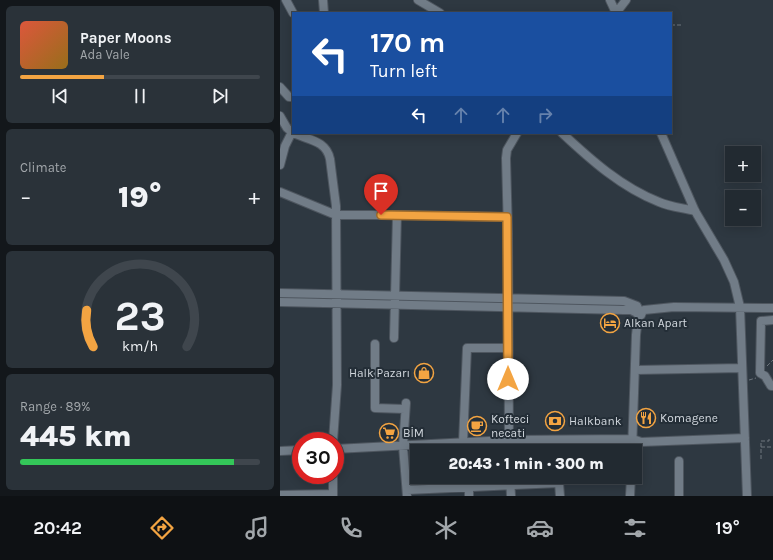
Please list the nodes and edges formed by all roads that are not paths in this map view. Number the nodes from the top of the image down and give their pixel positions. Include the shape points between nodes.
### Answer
1 (285, 0) edge
2 (323, 0) edge
3 (418, 0) edge
4 (610, 0) edge
5 (626, 0) edge
6 (280, 2) edge
7 (292, 12) edge
8 (324, 12) edge
9 (438, 12) edge
10 (616, 12) edge
11 (617, 12) edge
12 (280, 87) edge
13 (292, 97) edge
14 (280, 116) edge
15 (292, 132) edge
16 (292, 134) edge
17 (296, 134) edge
18 (516, 134) edge
19 (563, 134) edge
20 (661, 134) edge
21 (280, 165) edge
22 (280, 192) edge
23 (695, 211) junction
24 (336, 215) junction
25 (397, 215) junction
26 (507, 217) junction
27 (280, 293) edge
28 (335, 295) junction
29 (395, 296) junction
30 (508, 299) junction
31 (280, 302) edge
32 (336, 304) junction
33 (395, 305) junction
34 (740, 307) junction
35 (508, 308) junction
36 (773, 308) edge
37 (641, 315) junction
38 (773, 320) edge
39 (394, 338) dead end
40 (374, 344) dead end
41 (508, 348) junction
42 (742, 368) junction
43 (635, 370) junction
44 (773, 386) edge
45 (334, 432) edge
46 (745, 438) junction
47 (633, 439) junction
48 (508, 440) junction
49 (463, 443) junction
50 (508, 444) edge
51 (633, 444) edge
52 (403, 446) junction
53 (344, 449) edge
54 (292, 450) edge
55 (280, 451) edge
56 (679, 461) dead end
57 (333, 484) edge
58 (487, 484) edge
59 (511, 484) edge
60 (559, 484) edge
61 (631, 484) edge
62 (469, 487) junction
63 (444, 492) edge
64 (407, 493) edge
65 (280, 495) edge
66 (290, 495) edge
67 (333, 495) edge
68 (470, 496) edge
69 (511, 496) edge
70 (560, 496) edge
71 (630, 496) edge
72 (679, 496) edge
73 (747, 496) edge

1 - 6 street
1 - 7 street
2 - 8 street
3 - 9 street
4 - 10 street
5 - 11 street
12 - 13 street
14 - 15 street
16 - 21 street via 285,146
17 - 24 street via 320,143 329,152
18 - 26 street via 507,150 506,158
19 - 23 street via 598,166 641,194 661,203
20 - 23 street
22 - 24 street
23 - 34 street via 724,260 734,282
24 - 25 street
24 - 28 street
25 - 26 street
25 - 29 street
26 - 30 street
27 - 28 street
28 - 29 street
28 - 32 street
29 - 30 street
29 - 33 street
30 - 35 street
30 - 37 street via 624,301 637,306
31 - 32 street
32 - 33 street
32 - 45 street via 337,384
33 - 35 street
33 - 39 street
34 - 36 street
34 - 37 street via 652,308 644,310
34 - 42 street
35 - 37 street via 632,310
35 - 41 street
37 - 43 street via 638,318 636,335
38 - 44 street via 761,321 760,373
40 - 52 street via 375,408 405,406
41 - 48 street
41 - 49 street via 466,348
42 - 43 street
42 - 46 street
43 - 47 street
46 - 47 street via 641,442
46 - 73 street
47 - 48 street
47 - 51 street
48 - 49 street
48 - 50 street
49 - 52 street
52 - 53 street
52 - 64 street
54 - 55 street
56 - 72 street
57 - 67 street
58 - 62 street
59 - 69 street
60 - 70 street
61 - 71 street
62 - 63 street
62 - 68 street
63 - 64 street
65 - 66 street
66 - 67 street

